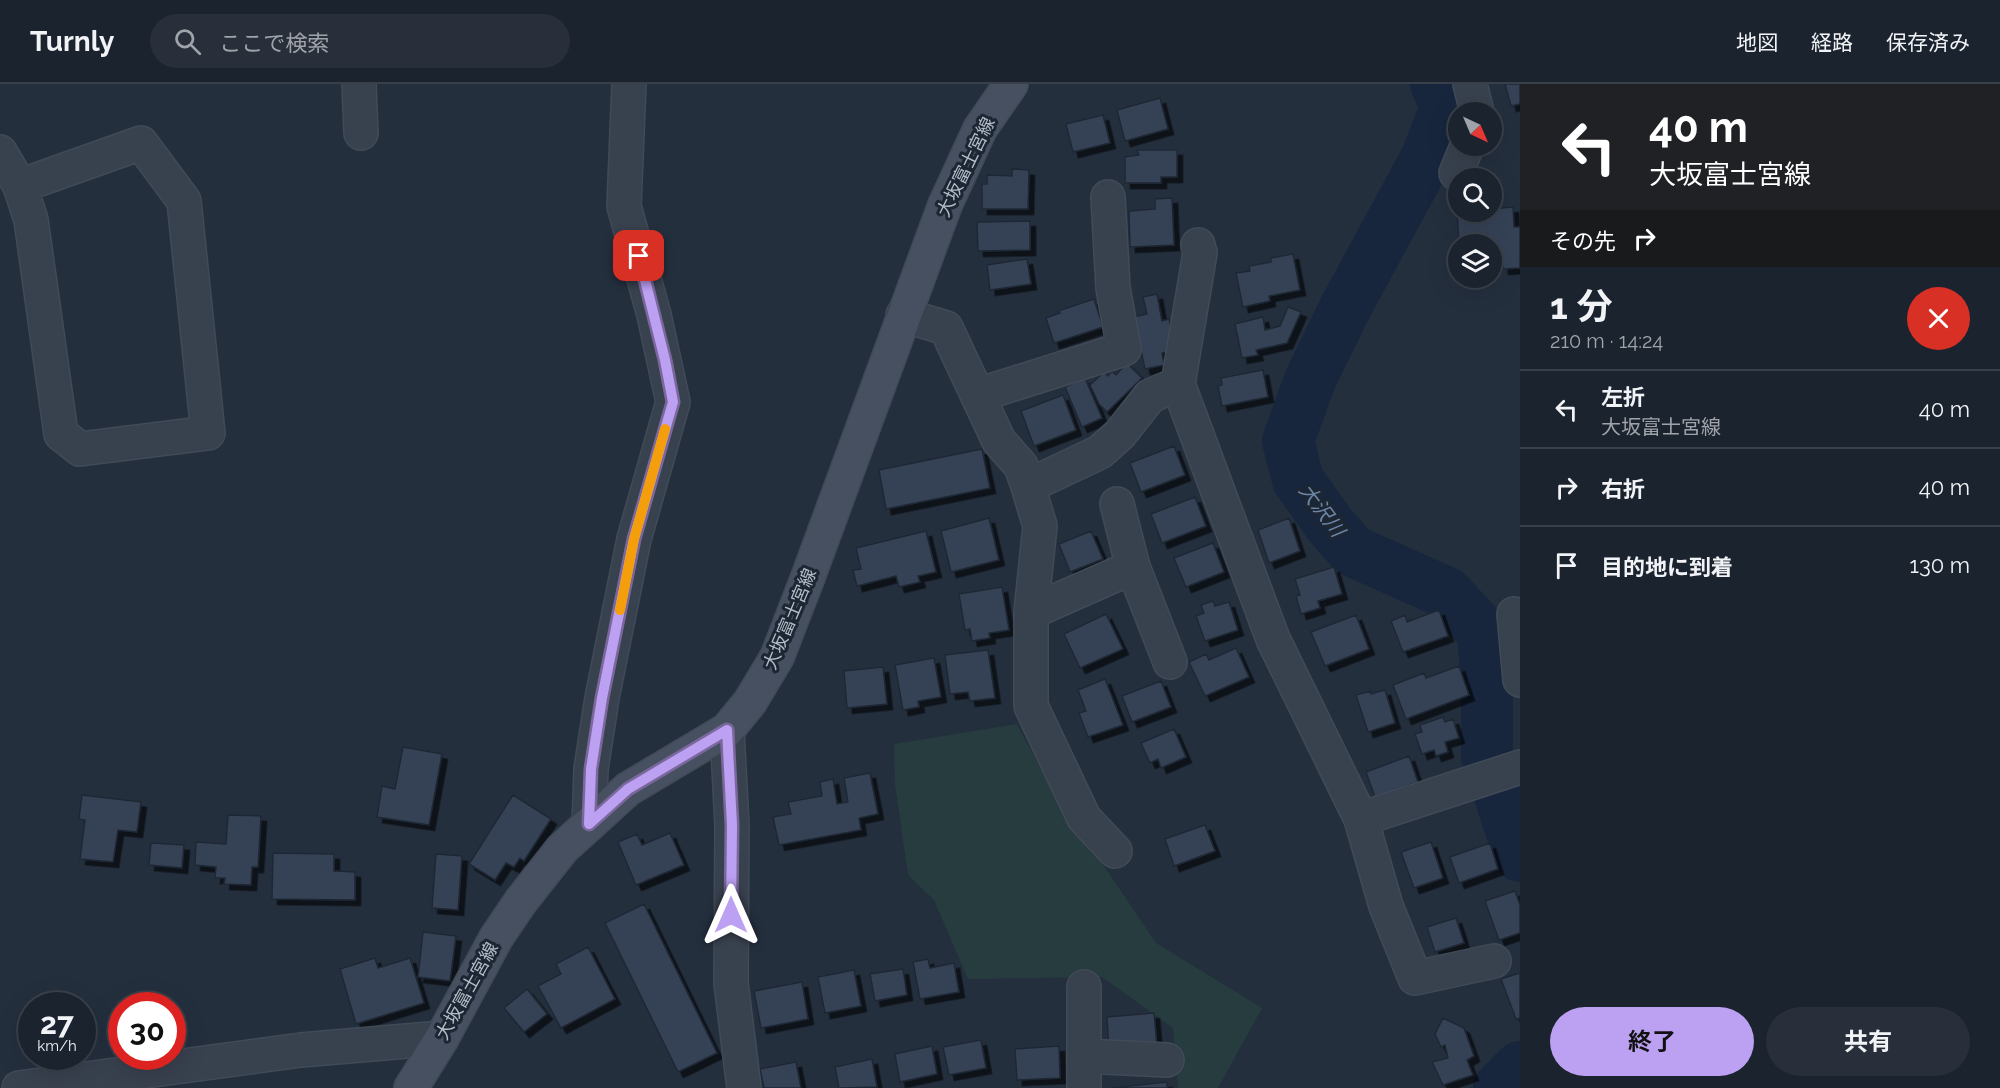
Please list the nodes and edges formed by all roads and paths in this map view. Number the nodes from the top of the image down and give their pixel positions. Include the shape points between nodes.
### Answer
1 (359, 84) edge
2 (629, 84) edge
3 (1011, 84) edge
4 (1470, 84) edge
5 (1474, 102) edge
6 (361, 133) dead end
7 (0, 152) edge
8 (20, 186) junction
9 (1108, 197) dead end
10 (1198, 245) dead end
11 (903, 315) junction
12 (1178, 384) junction
13 (978, 395) junction
14 (1028, 486) junction
15 (1117, 504) dead end
16 (1133, 567) junction
17 (1031, 612) junction
18 (1514, 614) dead end
19 (1170, 662) dead end
20 (1520, 680) edge
21 (727, 730) junction
22 (1517, 768) edge
23 (1361, 819) junction
24 (589, 824) junction
25 (1115, 851) dead end
26 (1494, 961) dead end
27 (1084, 987) dead end
28 (442, 1038) junction
29 (1167, 1060) dead end
30 (1084, 1072) edge
31 (0, 1077) edge
32 (17, 1088) edge
33 (411, 1088) edge
34 (744, 1088) edge

1 - 6 street
2 - 24 street via 624,206 673,402 634,539 604,687 591,769
3 - 11 main road, 大坂富士宮線 via 980,129 945,205
4 - 5 street
7 - 8 street
8 - 8 street via 31,220 61,434 80,449 208,433 184,201 141,143
9 - 13 street via 1113,288 1124,350
10 - 12 street via 1200,253
11 - 13 street via 946,328
11 - 21 main road, 大坂富士宮線 via 777,657 750,702
12 - 14 street via 1150,396 1100,452
12 - 23 street via 1273,639
13 - 14 street via 999,441 1021,466
14 - 17 street via 1040,526
15 - 16 street
16 - 17 street
16 - 19 street
17 - 25 street via 1031,706 1084,818
18 - 20 street
21 - 24 main road, 大坂富士宮線 via 628,789
21 - 34 street via 732,825 730,983
22 - 23 street
23 - 26 street via 1386,906 1415,978
24 - 28 main road, 大坂富士宮線 via 562,849 521,901 496,938
27 - 30 street
28 - 32 street via 301,1050
28 - 33 main road, 大坂富士宮線
29 - 30 street
31 - 32 street

